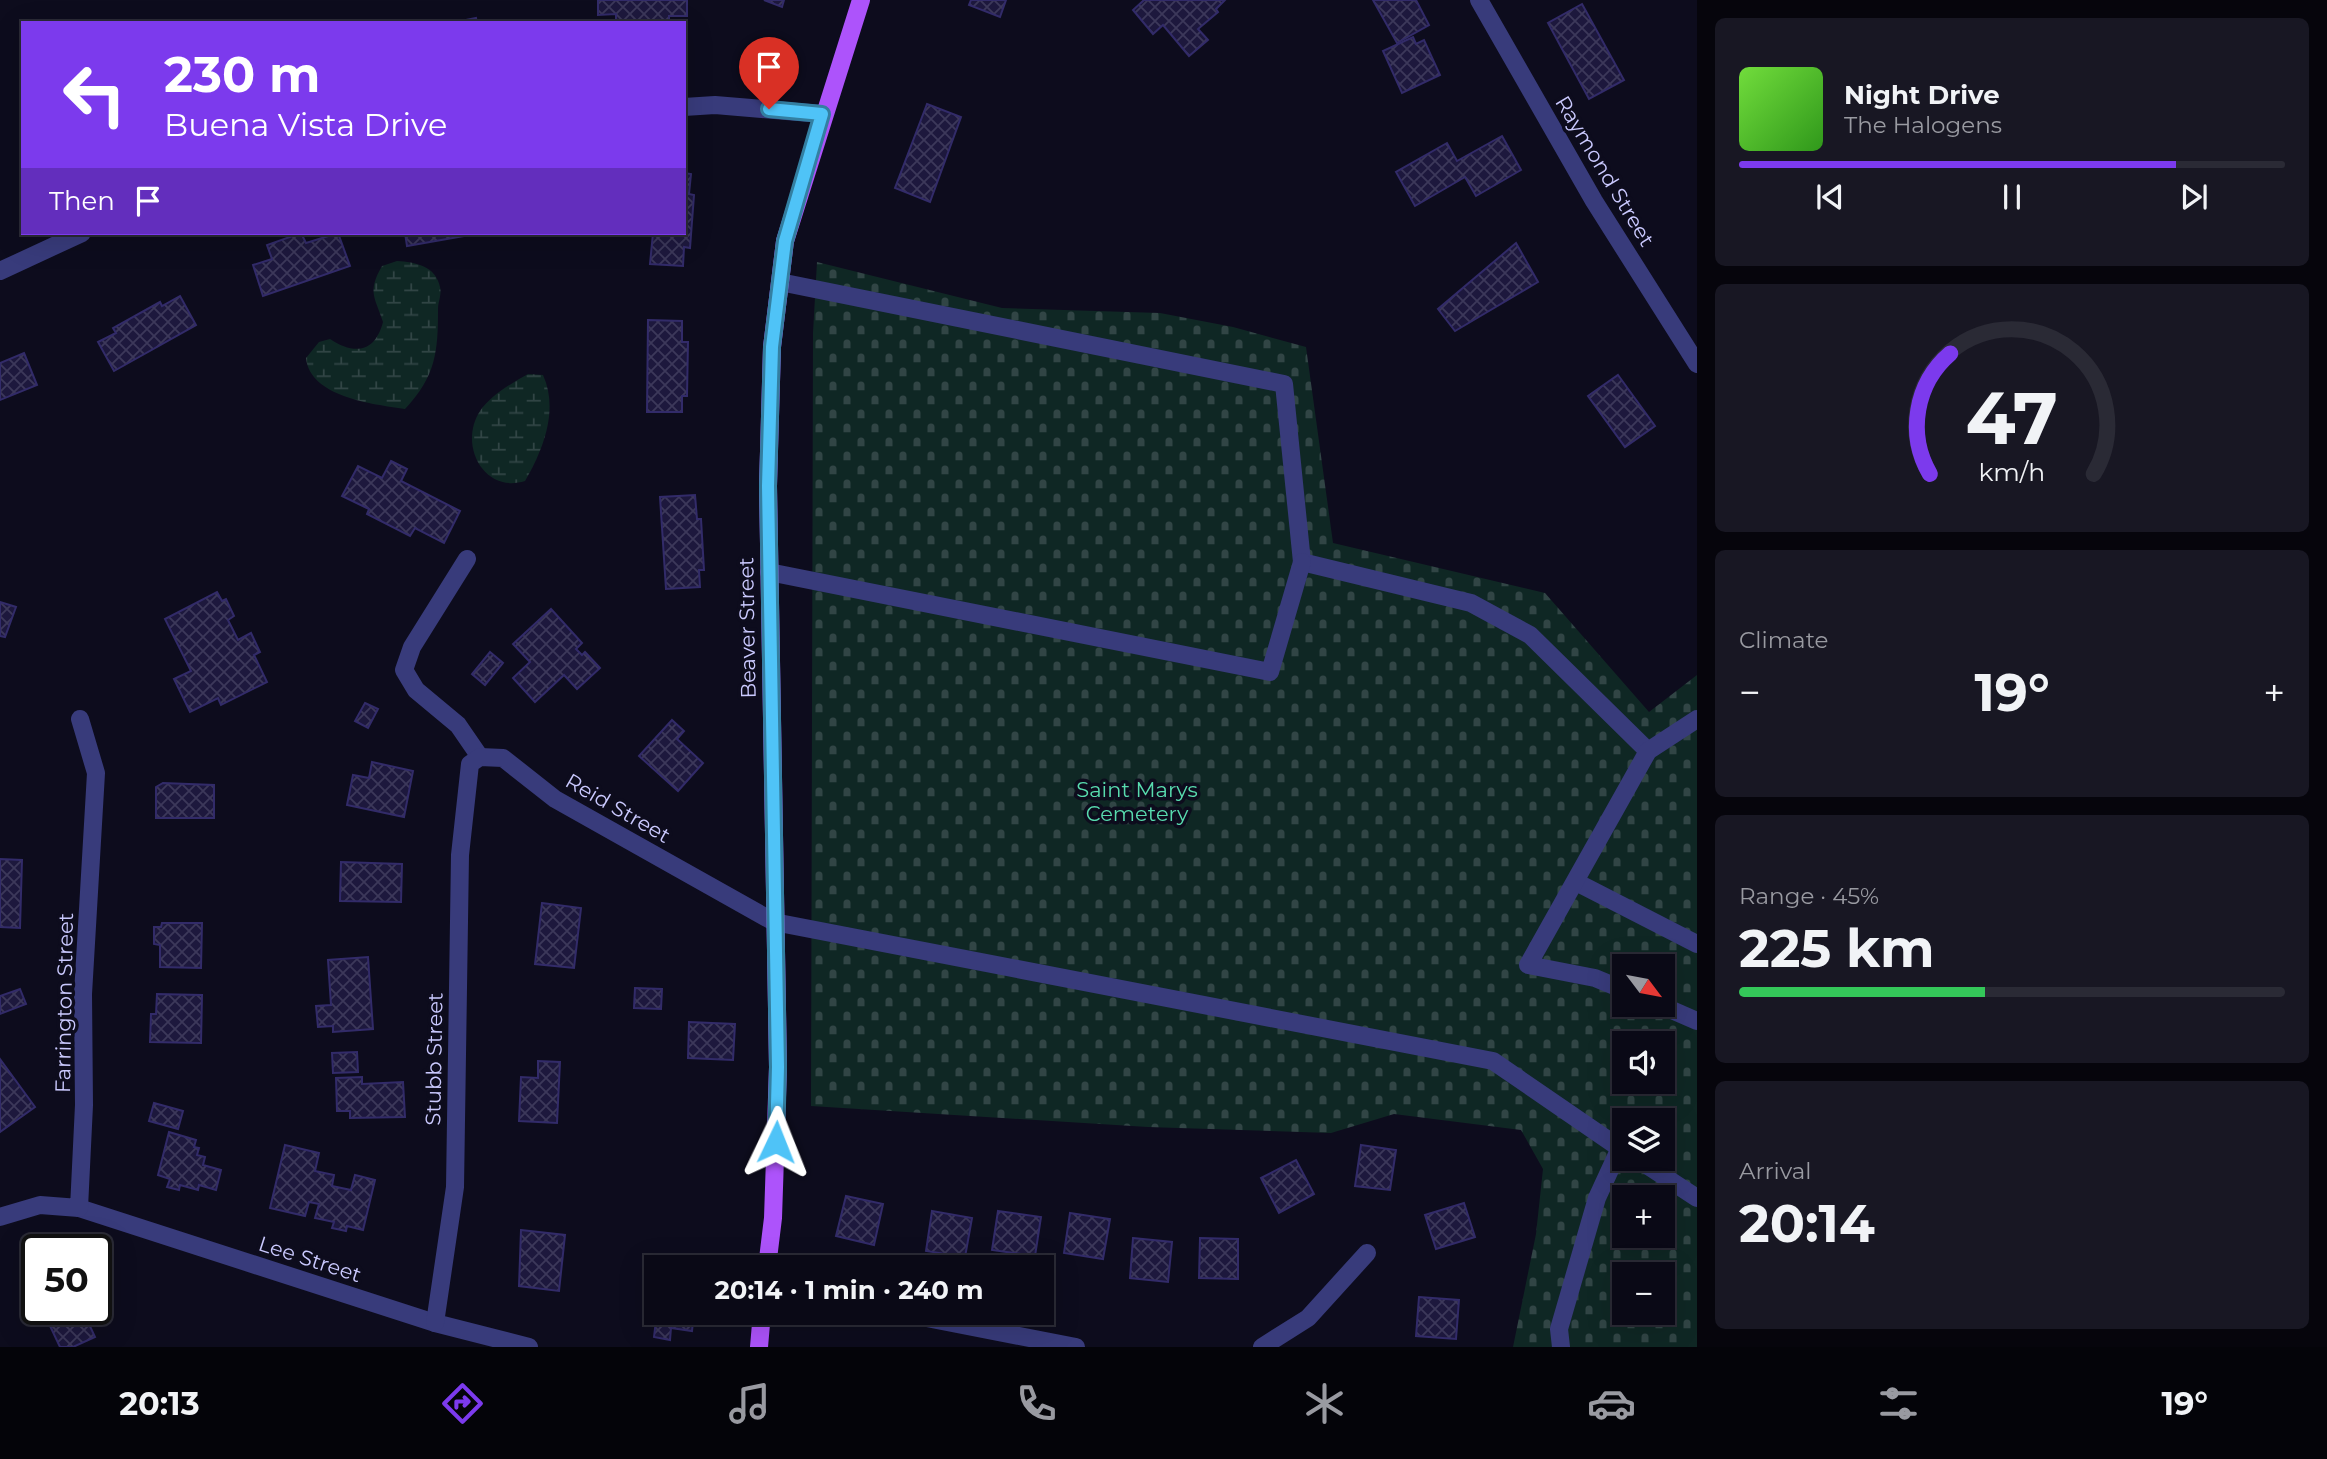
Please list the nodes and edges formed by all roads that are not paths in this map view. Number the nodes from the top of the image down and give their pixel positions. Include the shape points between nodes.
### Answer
1 (860, 0) edge
2 (1479, 0) edge
3 (686, 107) edge
4 (822, 114) junction
5 (78, 235) edge
6 (0, 271) edge
7 (780, 282) junction
8 (1697, 364) edge
9 (467, 559) dead end
10 (1302, 562) junction
11 (769, 572) junction
12 (80, 719) dead end
13 (1697, 719) edge
14 (1648, 751) junction
15 (480, 757) junction
16 (1576, 882) junction
17 (774, 922) junction
18 (1697, 944) edge
19 (1612, 985) edge
20 (1675, 1011) edge
21 (1697, 1021) edge
22 (1612, 1142) edge
23 (1612, 1169) edge
24 (1656, 1171) edge
25 (1697, 1198) edge
26 (79, 1208) junction
27 (0, 1217) edge
28 (1367, 1253) dead end
29 (768, 1255) edge
30 (435, 1323) junction
31 (761, 1325) edge
32 (963, 1325) edge
33 (529, 1347) edge
34 (759, 1347) edge
35 (1076, 1347) edge
36 (1262, 1347) edge
37 (1561, 1347) edge

1 - 4 main road, Beaver Street
2 - 8 street, Raymond Street via 1594,201
3 - 4 street
4 - 7 main road, Beaver Street via 785,241
5 - 6 street
7 - 10 street via 1284,384
7 - 11 main road, Beaver Street via 772,347
9 - 15 street via 412,647 404,670 416,690 458,725
10 - 11 street via 1270,672
10 - 14 street via 1471,603 1530,635
11 - 17 main road, Beaver Street
12 - 26 street, Farrington Street via 96,773 83,994 85,1105
13 - 14 street
14 - 16 street
15 - 17 street, Reid Street via 503,758 555,799
15 - 30 street, Stubb Street via 470,764 460,855 454,1186
16 - 18 street
16 - 19 street via 1528,965
17 - 22 street, Reid Street via 1493,1061
17 - 29 main road, Beaver Street via 778,1067
20 - 21 street
23 - 37 street via 1597,1198 1559,1329
24 - 25 street
26 - 27 street via 40,1205
26 - 30 street, Lee Street
28 - 36 street via 1308,1318
30 - 33 street, Lee Street
31 - 34 main road
32 - 35 street

